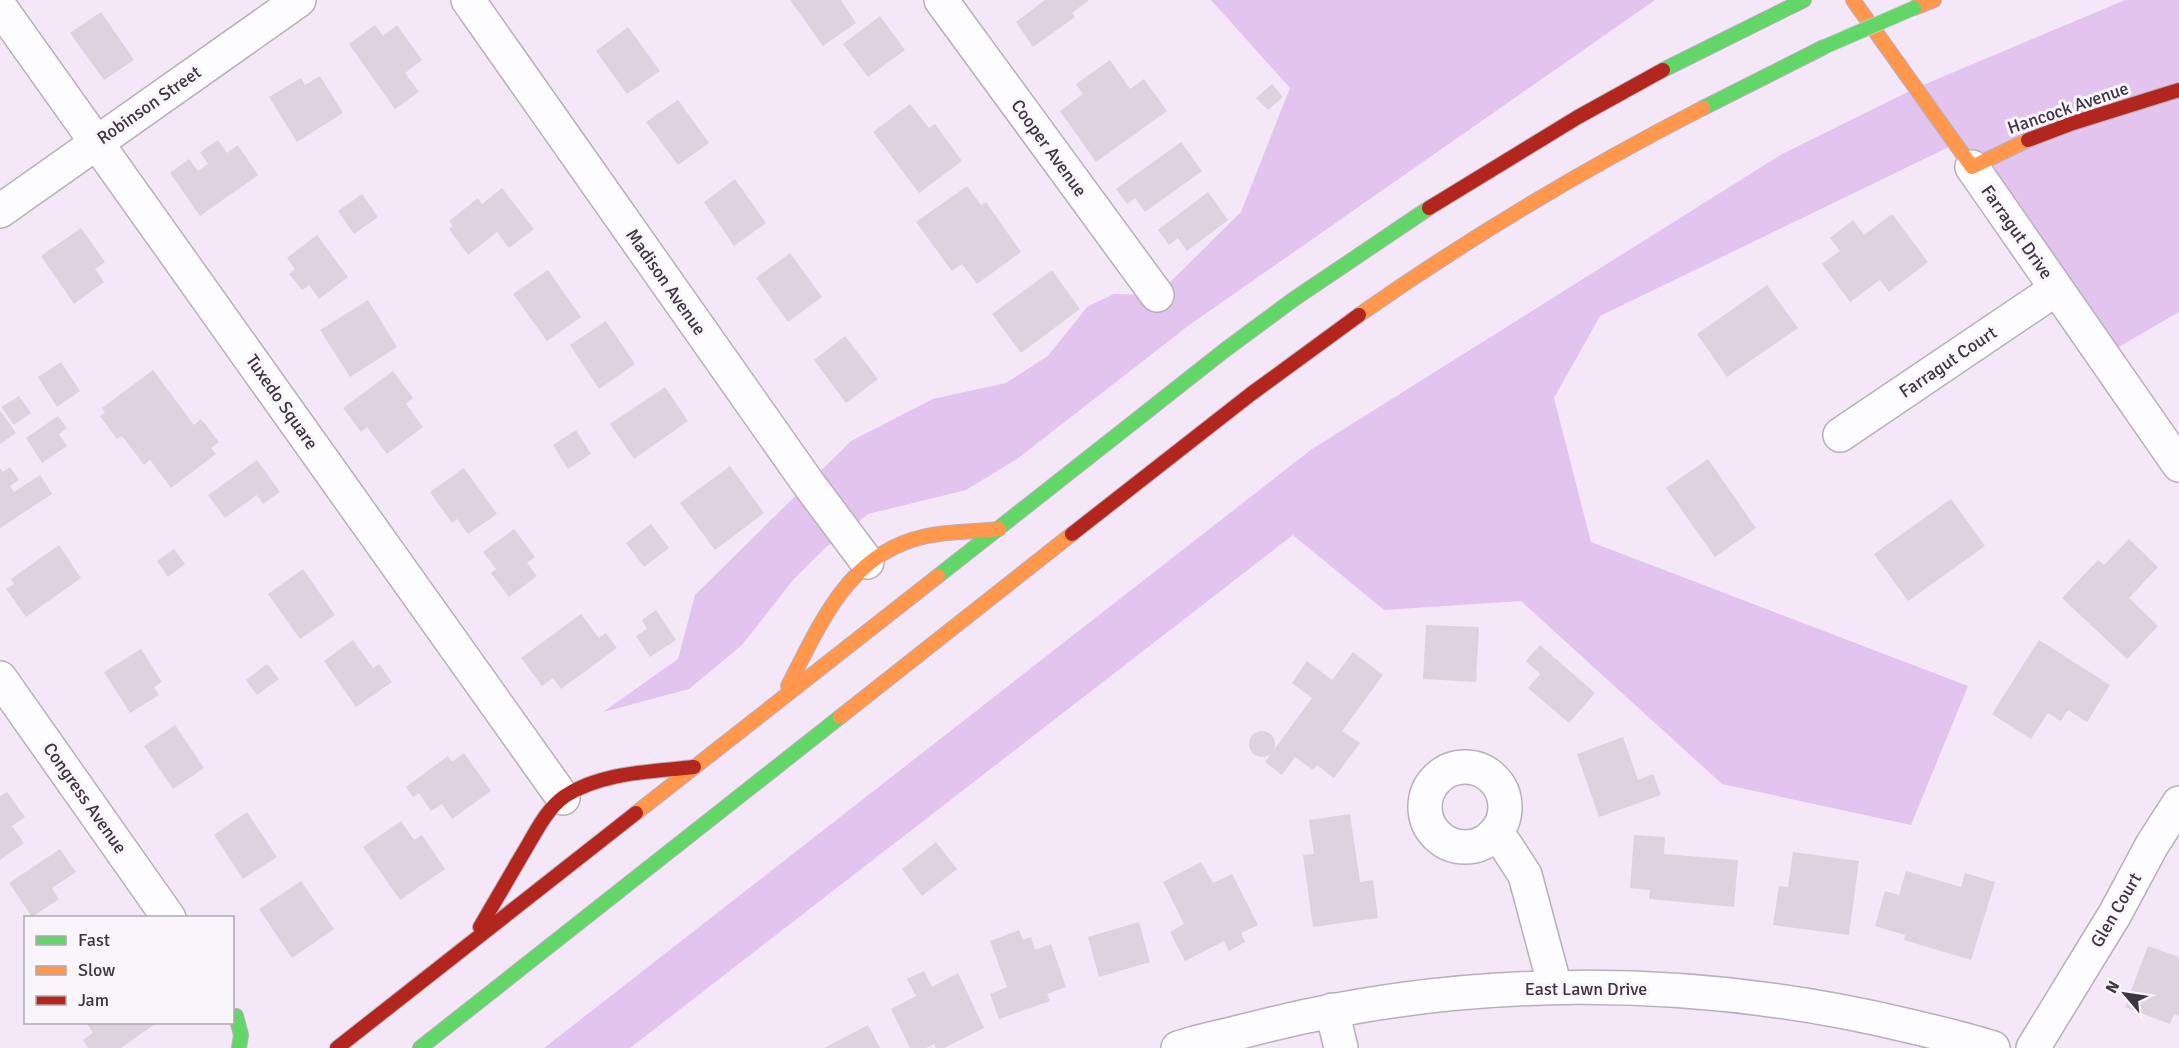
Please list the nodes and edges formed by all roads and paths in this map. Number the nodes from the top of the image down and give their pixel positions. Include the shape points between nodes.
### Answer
1 (299, 0) edge
2 (468, 0) edge
3 (941, 0) edge
4 (1853, 0) edge
5 (1934, 0) edge
6 (1801, 1) edge
7 (0, 7) edge
8 (2179, 90) edge
9 (97, 142) junction
10 (1972, 167) junction
11 (0, 211) edge
12 (2056, 289) junction
13 (1157, 295) dead end
14 (1840, 435) dead end
15 (2179, 465) edge
16 (999, 529) junction
17 (867, 562) junction
18 (0, 678) edge
19 (780, 701) junction
20 (696, 766) junction
21 (563, 798) junction
22 (2179, 803) edge
23 (1494, 834) dead end
24 (168, 916) edge
25 (470, 944) junction
26 (1555, 987) junction
27 (1332, 1010) junction
28 (438, 1043) edge
29 (337, 1048) edge
30 (1178, 1048) edge
31 (1341, 1048) edge
32 (1994, 1048) edge
33 (2033, 1048) edge

1 - 9 street, Robinson Street
2 - 17 street, Madison Avenue
3 - 13 street, Cooper Avenue
4 - 10 main road, Farragut Drive
5 - 28 main road, bridge via 1824,47 1677,120 1468,240 1375,302 1241,402
6 - 16 main road via 1634,85 1423,210 1254,328
7 - 9 street, Tuxedo Square
8 - 10 main road, Hancock Avenue via 2024,141
9 - 11 street, Robinson Street
9 - 21 street, Tuxedo Square
10 - 12 street, Farragut Drive
12 - 14 street, Farragut Court
12 - 15 street, Farragut Drive
16 - 17 main road via 912,540 880,552
16 - 19 main road
17 - 19 main road via 840,594
18 - 24 street, Congress Avenue
19 - 20 main road
20 - 21 main road via 604,780
20 - 25 main road
21 - 25 main road via 535,833
22 - 33 street, Glen Court
23 - 26 street via 1526,875
25 - 29 main road
26 - 27 street, East Lawn Drive via 1419,997
26 - 32 street, East Lawn Drive via 1662,989 1759,998 1855,1013
27 - 30 street, East Lawn Drive
27 - 31 street

